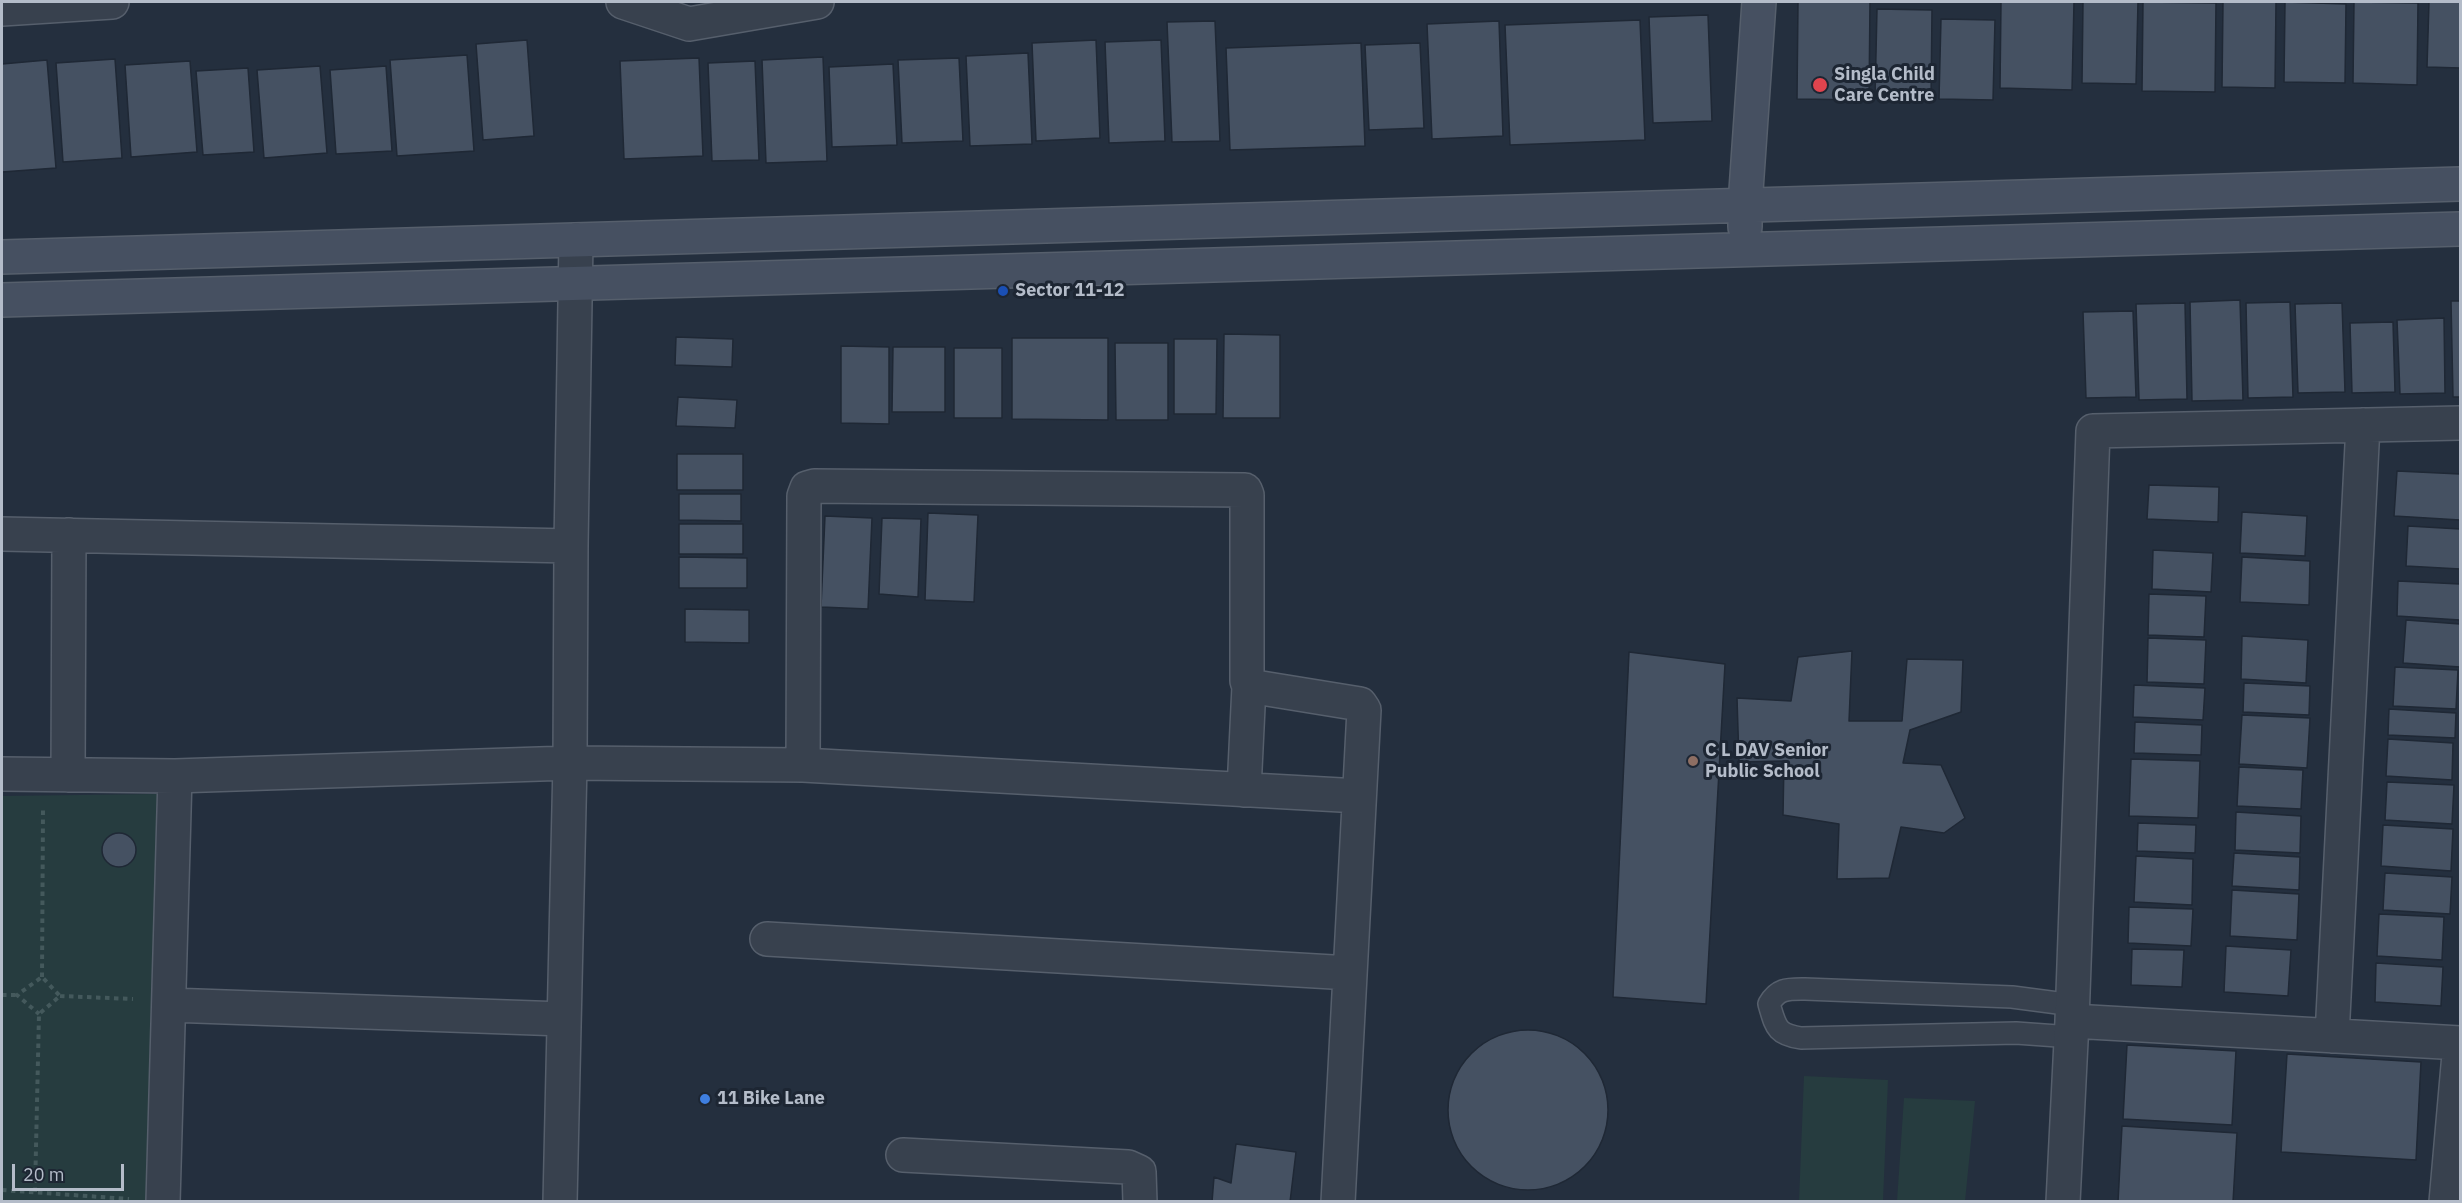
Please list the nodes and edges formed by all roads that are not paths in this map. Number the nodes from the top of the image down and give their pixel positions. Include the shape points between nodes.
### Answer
1 (112, 2) edge
2 (623, 2) edge
3 (817, 2) edge
4 (1759, 2) edge
5 (2, 9) edge
6 (2460, 184) edge
7 (1745, 205) junction
8 (2460, 229) edge
9 (576, 240) junction
10 (1746, 250) junction
11 (2, 257) edge
12 (575, 284) junction
13 (2, 300) edge
14 (2460, 423) edge
15 (2363, 425) junction
16 (2, 534) edge
17 (69, 535) junction
18 (571, 546) junction
19 (1249, 686) junction
20 (570, 763) junction
21 (803, 765) junction
22 (2, 774) edge
23 (68, 775) junction
24 (175, 776) junction
25 (1244, 790) junction
26 (1359, 796) junction
27 (767, 939) dead end
28 (1350, 973) junction
29 (169, 1005) junction
30 (563, 1019) junction
31 (2072, 1021) junction
32 (2332, 1036) junction
33 (2460, 1043) edge
34 (903, 1155) dead end
35 (151, 1201) edge
36 (560, 1202) edge
37 (1140, 1202) edge
38 (1338, 1202) edge
39 (2063, 1202) edge
40 (2446, 1202) edge

1 - 5 street
2 - 3 street via 689,24
4 - 7 street
6 - 7 street
7 - 9 street
7 - 10 street
8 - 10 street
9 - 11 street
9 - 12 street
10 - 12 street
12 - 13 street
12 - 18 street
14 - 15 street
15 - 31 street via 2092,431
15 - 32 street
16 - 17 street
17 - 18 street
17 - 23 street
18 - 20 street
19 - 21 street via 1245,490 814,486 807,488 804,496
19 - 25 street
19 - 26 street via 1360,704 1364,710
20 - 21 street
20 - 24 street
20 - 30 street
21 - 25 street
22 - 23 street
23 - 24 street
24 - 29 street
25 - 26 street
26 - 28 street
27 - 28 street
28 - 38 street
29 - 30 street
29 - 35 street
30 - 36 street
31 - 31 lane via 2016,1033 1801,1038 1785,1035 1775,1025 1769,1004 1784,989 2012,998
31 - 32 street
31 - 39 street
32 - 33 street
33 - 40 street
34 - 37 street via 1128,1167 1139,1172

